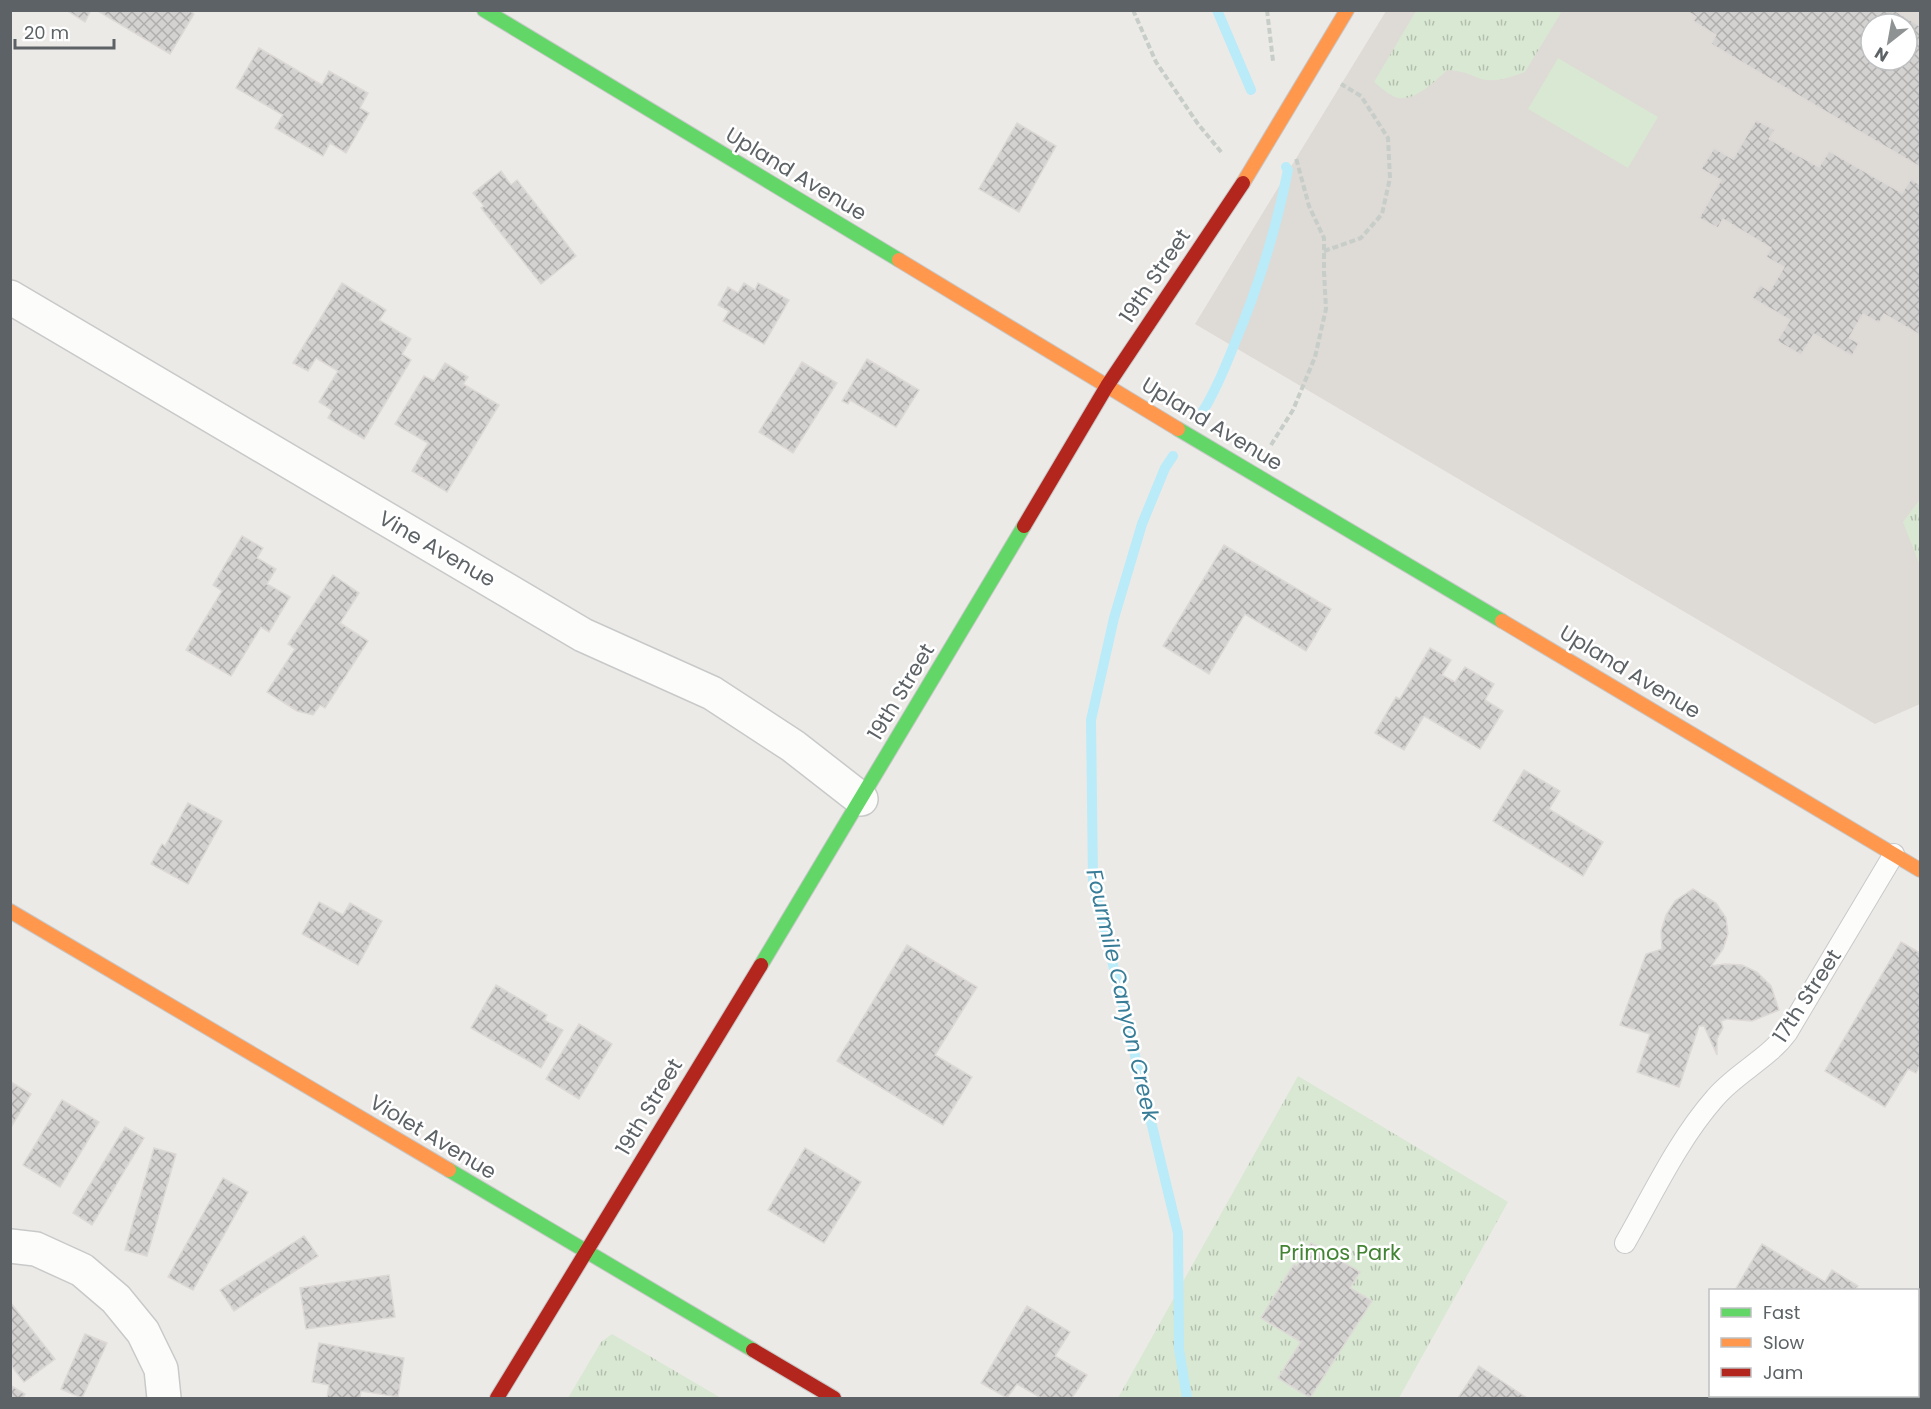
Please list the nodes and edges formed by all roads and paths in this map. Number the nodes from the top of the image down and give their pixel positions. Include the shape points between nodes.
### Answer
1 (484, 10) edge
2 (1133, 10) edge
3 (1267, 10) edge
4 (1347, 10) edge
5 (1273, 61) dead end
6 (1339, 82) dead end
7 (1296, 155) dead end
8 (1248, 173) junction
9 (1324, 251) junction
10 (10, 297) edge
11 (1107, 386) junction
12 (1254, 473) junction
13 (861, 800) junction
14 (1894, 854) junction
15 (1920, 870) edge
16 (10, 911) edge
17 (1625, 1243) dead end
18 (10, 1246) edge
19 (585, 1252) junction
20 (171, 1376) edge
21 (497, 1398) edge
22 (834, 1398) edge

1 - 11 street, Upland Avenue
2 - 8 path via 1156,62 1198,123 1226,159
3 - 5 path
4 - 8 street, 19th Street
6 - 9 path via 1361,96 1388,138 1390,178 1382,214 1361,238
7 - 9 path via 1309,206 1324,238
8 - 11 street, 19th Street
9 - 12 path via 1326,309 1315,357 1293,410
10 - 13 street, Vine Avenue via 583,635 712,693 793,746
11 - 12 street, Upland Avenue
11 - 13 street, 19th Street
12 - 14 street, Upland Avenue
13 - 19 street, 19th Street
14 - 15 street, Upland Avenue
14 - 17 lane, 17th Street via 1783,1038 1714,1099 1674,1158
16 - 19 street, Violet Avenue
18 - 20 street via 36,1249 82,1270 116,1299
19 - 21 street, 19th Street
19 - 22 street, Violet Avenue

